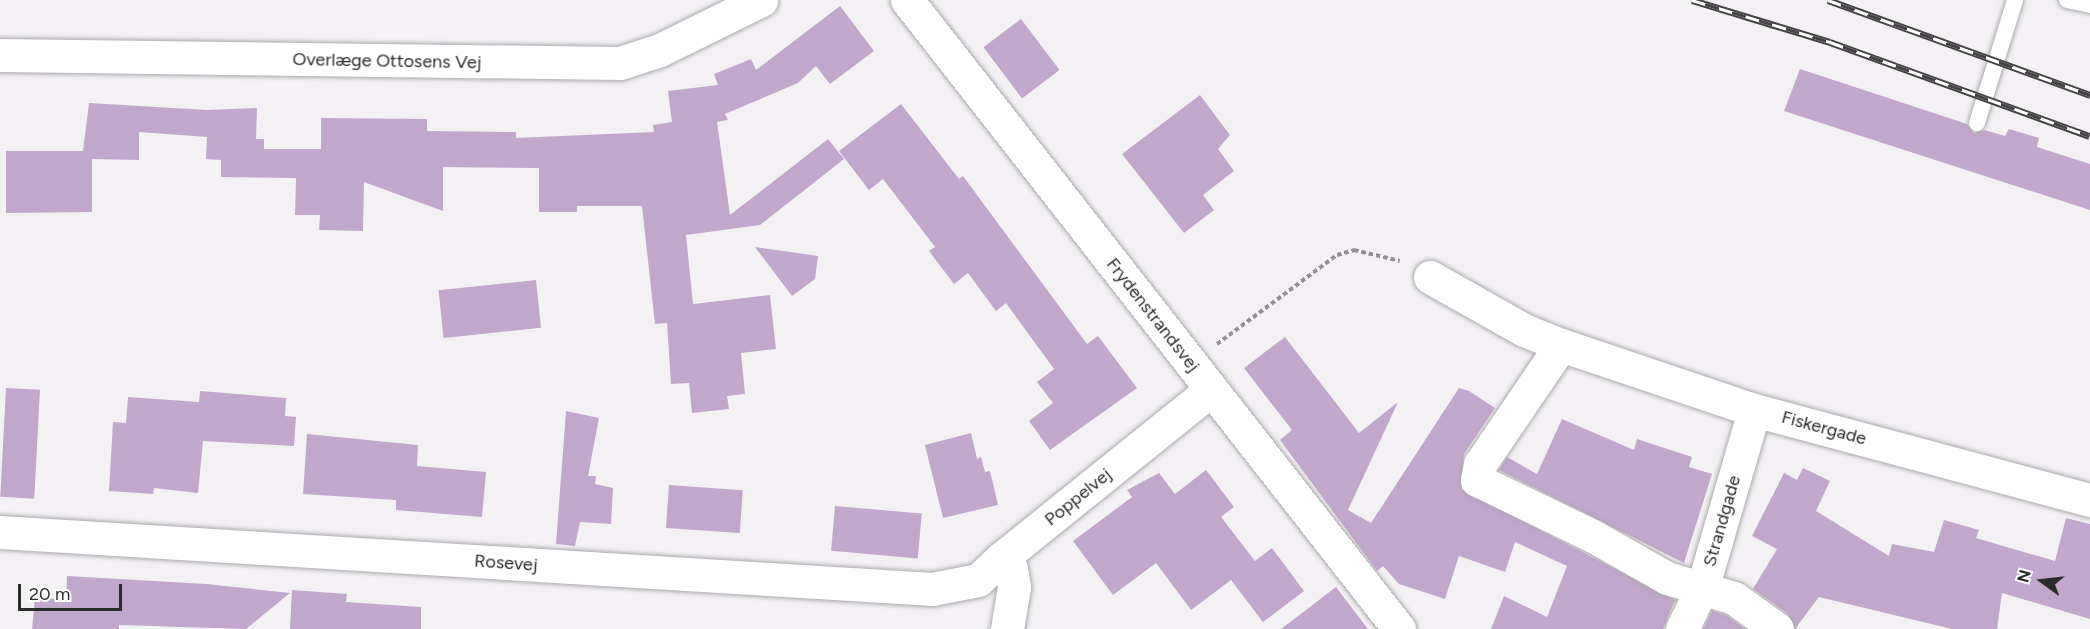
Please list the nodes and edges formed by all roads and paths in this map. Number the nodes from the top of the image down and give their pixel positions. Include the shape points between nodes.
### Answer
1 (761, 0) edge
2 (907, 0) edge
3 (2015, 0) edge
4 (2067, 0) edge
5 (2090, 5) edge
6 (0, 55) edge
7 (1977, 123) dead end
8 (1430, 277) joint
9 (1561, 345) junction
10 (1191, 364) junction
11 (1211, 390) junction
12 (1754, 410) junction
13 (2090, 500) edge
14 (0, 532) edge
15 (1003, 557) junction
16 (1703, 586) junction
17 (1007, 629) edge
18 (1399, 629) edge
19 (1682, 629) edge
20 (1777, 629) edge

1 - 6 street, Overlæge Ottosens Vej via 690,36 620,63
2 - 10 street, Frydenstrandsvej
3 - 7 lane
4 - 5 lane
8 - 9 street, Fiskergade via 1524,330
8 - 10 path via 1379,253 1354,250 1337,255
9 - 12 street, Fiskergade
9 - 16 street via 1480,464 1477,480 1593,536 1667,578
10 - 11 street, Frydenstrandsvej
11 - 15 street, Poppelvej
11 - 18 street, Frydenstrandsvej
12 - 13 street, Fiskergade
12 - 16 street, Strandgade
14 - 15 street, Rosevej via 932,589 978,580
15 - 17 street via 1014,587
16 - 19 street, Strandgade
16 - 20 street via 1734,598

